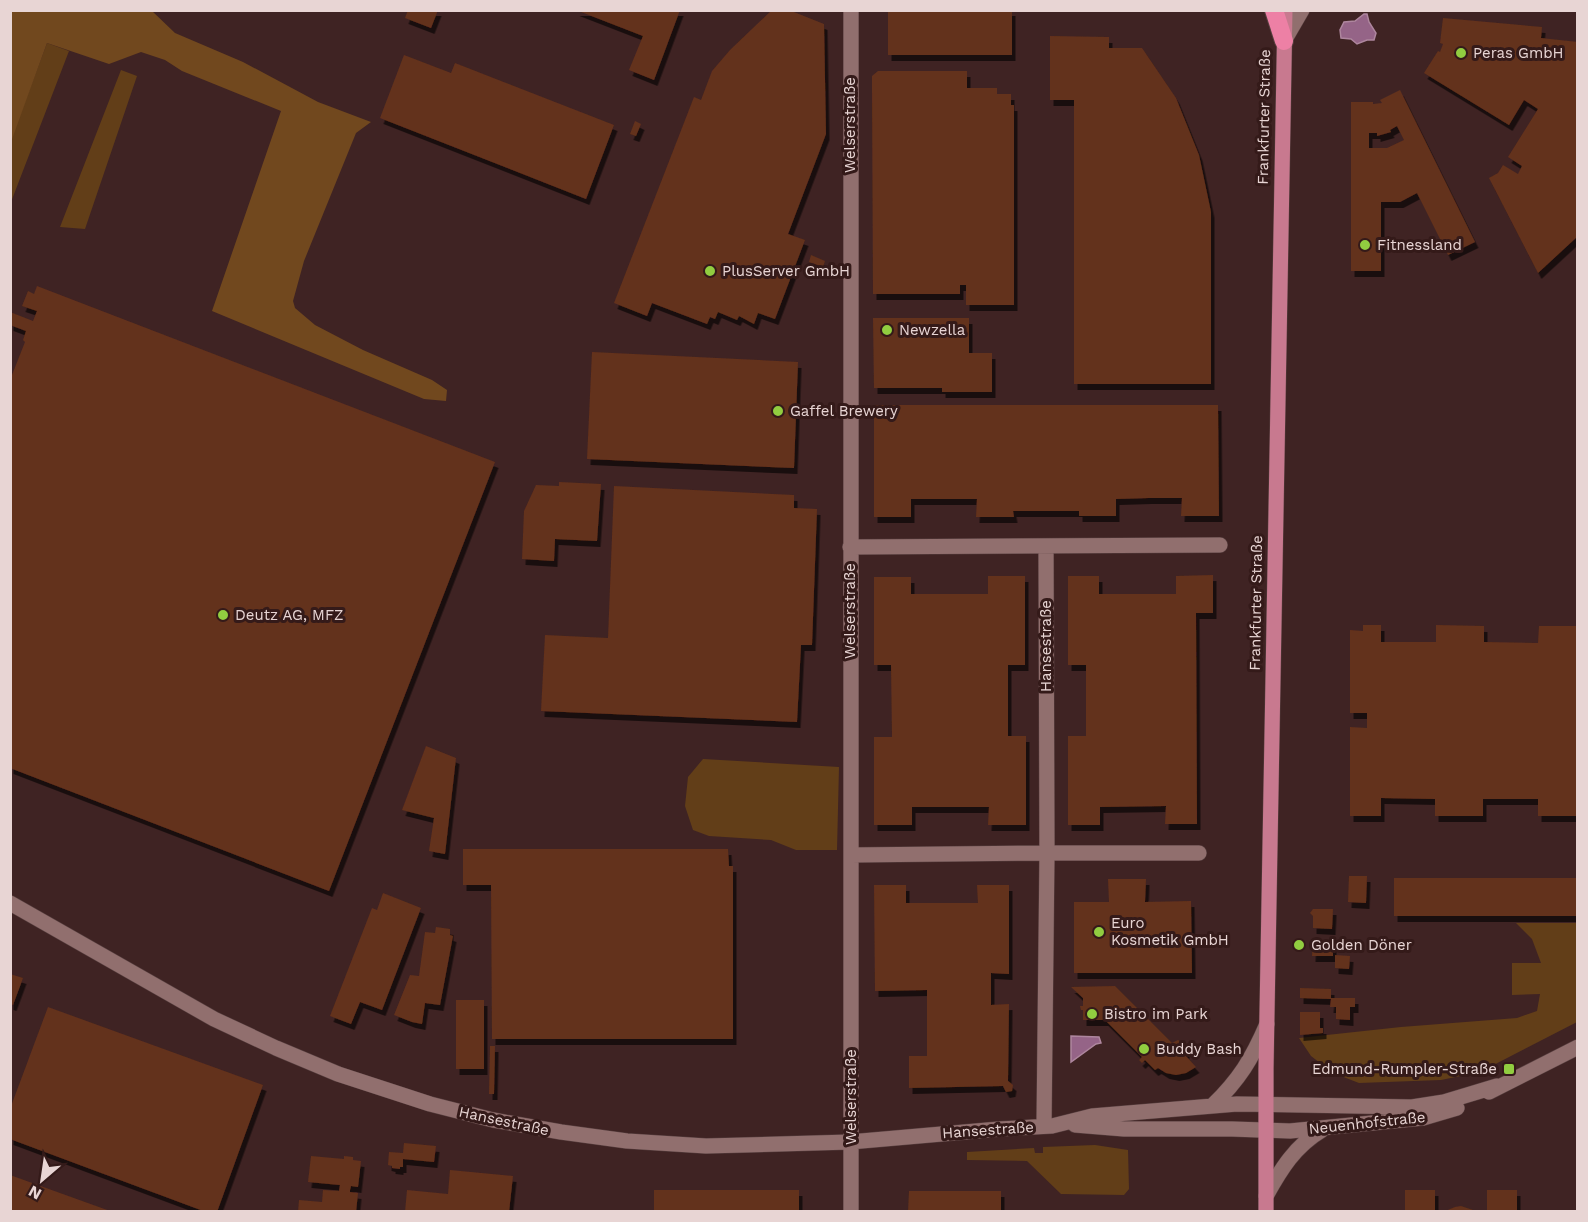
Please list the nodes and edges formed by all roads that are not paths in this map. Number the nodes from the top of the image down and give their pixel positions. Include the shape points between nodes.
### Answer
1 (850, 10) edge
2 (1274, 10) edge
3 (1285, 10) edge
4 (1302, 10) edge
5 (1284, 41) junction
6 (1220, 545) dead end
7 (1046, 546) junction
8 (850, 547) junction
9 (1047, 853) junction
10 (1199, 853) dead end
11 (851, 855) junction
12 (10, 903) edge
13 (1267, 1024) junction
14 (1576, 1050) edge
15 (1497, 1086) junction
16 (1266, 1104) junction
17 (1212, 1106) junction
18 (1064, 1124) junction
19 (1044, 1126) junction
20 (1324, 1129) junction
21 (1265, 1130) junction
22 (850, 1142) junction
23 (1266, 1196) junction
24 (851, 1212) edge
25 (1266, 1212) edge

1 - 8 street, Welserstraße
2 - 5 highway
3 - 5 main road, Frankfurter Straße
4 - 5 street
5 - 13 main road, Frankfurter Straße
6 - 7 street
7 - 8 street
7 - 9 street, Hansestraße
8 - 11 street, Welserstraße
9 - 10 street
9 - 11 street
9 - 19 street, Hansestraße
11 - 22 street, Welserstraße
12 - 22 street, Hansestraße via 214,1019 338,1074 430,1104 494,1120 627,1141 734,1147
13 - 16 main road, Frankfurter Straße
13 - 17 street via 1233,1086
14 - 15 street, Neuenhofstraße
15 - 16 street, Neuenhofstraße via 1412,1107
15 - 20 street, Neuenhofstraße via 1468,1104 1423,1118
16 - 17 street, Hansestraße
16 - 21 main road, Frankfurter Straße
17 - 18 street, Hansestraße via 1096,1116
18 - 19 street, Hansestraße
18 - 21 street, Hansestraße via 1124,1129
19 - 22 street, Hansestraße
20 - 21 street, Neuenhofstraße
20 - 23 street, Frankfurter Straße via 1294,1153
21 - 23 main road, Frankfurter Straße
22 - 24 street, Welserstraße
23 - 25 main road, Frankfurter Straße

